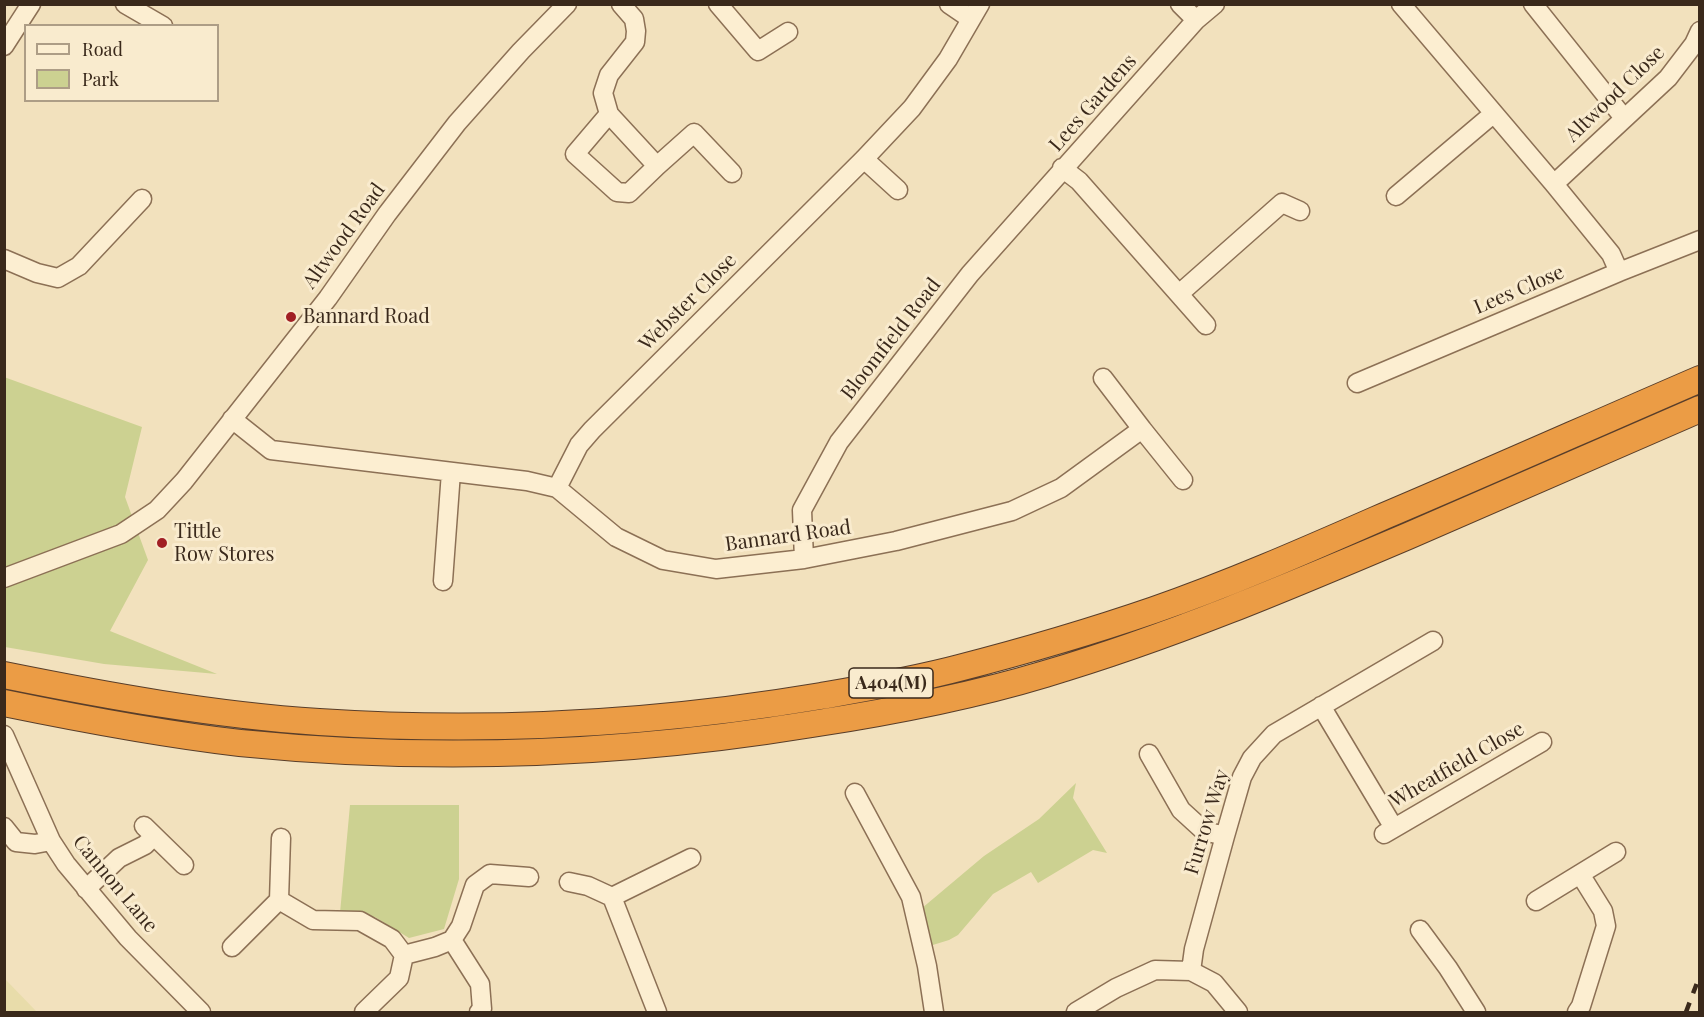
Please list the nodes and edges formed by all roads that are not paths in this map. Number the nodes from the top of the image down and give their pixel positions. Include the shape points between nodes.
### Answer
1 (31, 4) edge
2 (125, 4) edge
3 (567, 4) edge
4 (621, 4) edge
5 (718, 4) edge
6 (949, 4) edge
7 (1179, 4) edge
8 (1215, 4) edge
9 (1401, 4) edge
10 (1533, 4) edge
11 (975, 12) edge
12 (1197, 20) junction
13 (160, 24) edge
14 (1700, 30) edge
15 (788, 32) dead end
16 (4, 46) edge
17 (609, 114) junction
18 (1492, 114) junction
19 (1624, 118) junction
20 (864, 159) junction
21 (657, 166) junction
22 (1062, 168) junction
23 (732, 173) dead end
24 (1554, 184) junction
25 (898, 190) dead end
26 (1396, 196) dead end
27 (142, 199) dead end
28 (1300, 211) dead end
29 (1700, 240) edge
30 (4, 259) edge
31 (1619, 272) junction
32 (1179, 294) junction
33 (1206, 325) dead end
34 (1103, 378) dead end
35 (1700, 379) edge
36 (1357, 384) dead end
37 (1700, 409) edge
38 (232, 419) junction
39 (1142, 429) junction
40 (451, 472) junction
41 (1183, 480) dead end
42 (557, 488) junction
43 (804, 559) junction
44 (4, 578) edge
45 (443, 581) dead end
46 (1433, 641) dead end
47 (4, 675) edge
48 (4, 702) edge
49 (1321, 706) junction
50 (4, 735) edge
51 (1542, 742) dead end
52 (1149, 754) dead end
53 (855, 793) dead end
54 (4, 827) edge
55 (1225, 836) junction
56 (281, 838) dead end
57 (51, 841) junction
58 (1616, 852) dead end
59 (691, 858) dead end
60 (184, 866) dead end
61 (1580, 874) junction
62 (529, 877) dead end
63 (569, 882) dead end
64 (86, 889) junction
65 (612, 897) junction
66 (279, 900) junction
67 (1536, 901) dead end
68 (1420, 930) dead end
69 (452, 940) junction
70 (232, 948) dead end
71 (404, 955) junction
72 (1191, 971) junction
73 (201, 1012) edge
74 (364, 1012) edge
75 (479, 1012) edge
76 (657, 1012) edge
77 (933, 1012) edge
78 (1076, 1012) edge
79 (1238, 1012) edge
80 (1476, 1012) edge
81 (1577, 1012) edge

1 - 16 street
2 - 13 street
3 - 38 street, Altwood Road via 490,84 444,139 328,298
4 - 17 street via 634,19 635,42 609,75 603,93
5 - 15 street via 763,56
6 - 11 street
7 - 12 street
8 - 12 street, Lees Gardens
9 - 18 street
10 - 19 street
11 - 20 street, Webster Close via 948,59 912,108
12 - 22 street, Lees Gardens
14 - 19 street, Altwood Close via 1668,78
17 - 21 street
17 - 21 street via 575,154 617,192 629,193
18 - 24 street
18 - 26 street
19 - 24 street, Altwood Close
20 - 25 street
20 - 42 street, Webster Close via 592,430 579,445
21 - 23 street via 694,133
22 - 32 street, Lees Gardens via 1079,181
22 - 43 street, Bloomfield Road via 970,274 839,442 802,510
24 - 31 street via 1611,254
27 - 30 street via 79,266 58,278
28 - 32 street via 1282,203
29 - 31 street, Lees Close
31 - 36 street, Lees Close
32 - 33 street, Lees Gardens
34 - 39 street
35 - 47 highway, A404(M) via 1199,593 1024,651 873,687 693,714 536,725 432,726 315,722 240,714 120,698
37 - 48 highway, A404(M) via 1285,589 1188,627 1041,675 870,715 688,742 491,754 354,751 240,743
38 - 40 street, Bannard Road via 272,450
38 - 44 street, Altwood Road via 157,510 121,534
39 - 41 street
39 - 43 street, Bannard Road via 1061,488 1012,512
40 - 42 street, Bannard Road
40 - 45 street
42 - 43 street, Bannard Road via 616,537 663,560 716,569
46 - 49 street, Furrow Way
49 - 51 street, Wheatfield Close via 1389,831
49 - 55 street, Furrow Way via 1274,734 1252,758 1242,777
50 - 57 street, Cannon Lane
52 - 55 street via 1181,810 1204,831
53 - 77 street via 911,897
54 - 57 street via 16,842
55 - 72 street, Furrow Way
56 - 66 street
57 - 64 street, Cannon Lane
58 - 61 street
59 - 65 street
60 - 64 street via 149,831 145,845 119,858
61 - 67 street
61 - 81 street via 1603,910 1606,926
62 - 69 street via 490,874 475,885
63 - 65 street
64 - 73 street, Cannon Lane
65 - 76 street
66 - 70 street
66 - 71 street via 313,920 360,921 392,939
68 - 80 street
69 - 71 street
69 - 75 street via 480,984
71 - 74 street via 399,978
72 - 78 street via 1155,970
72 - 79 street via 1214,983

